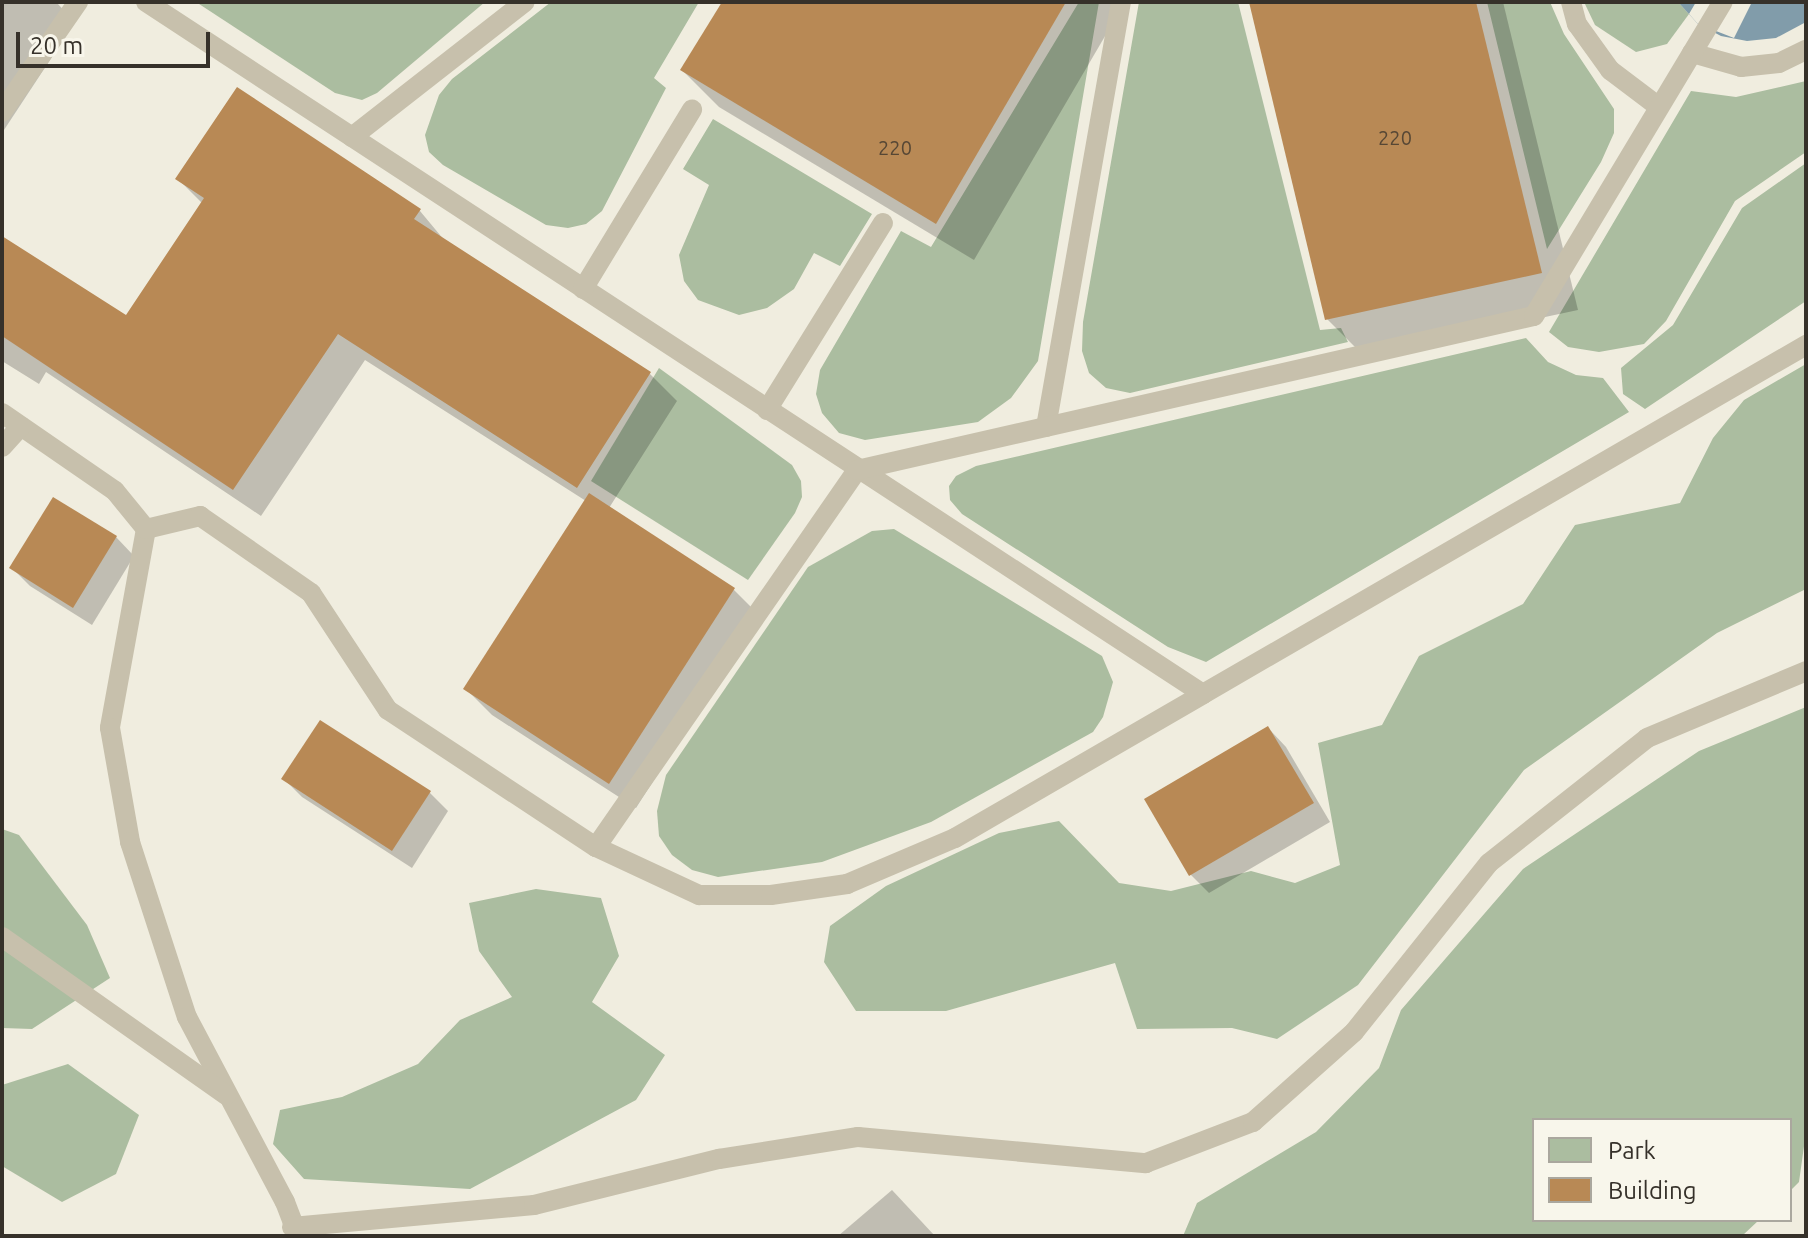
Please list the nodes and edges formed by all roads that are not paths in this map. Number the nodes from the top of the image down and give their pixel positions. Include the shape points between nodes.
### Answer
1 (78, 2) edge
2 (146, 2) edge
3 (525, 2) edge
4 (1121, 2) edge
5 (1571, 2) edge
6 (1723, 2) edge
7 (1806, 50) edge
8 (1692, 53) junction
9 (1659, 107) junction
10 (692, 110) dead end
11 (2, 112) edge
12 (352, 137) junction
13 (883, 223) dead end
14 (583, 289) junction
15 (1806, 345) edge
16 (767, 410) junction
17 (2, 413) edge
18 (21, 426) junction
19 (1046, 427) junction
20 (2, 447) edge
21 (857, 470) junction
22 (146, 529) junction
23 (1806, 671) edge
24 (1203, 694) junction
25 (596, 847) junction
26 (2, 937) edge
27 (232, 1100) junction
28 (295, 1231) edge

1 - 11 lane
2 - 12 lane
3 - 12 lane
4 - 19 lane
5 - 9 lane via 1577,24 1610,70
6 - 8 lane
7 - 8 lane via 1779,63 1741,67
8 - 9 lane
9 - 19 lane via 1534,316
10 - 14 lane
12 - 14 lane
13 - 16 lane
14 - 16 lane
15 - 24 lane
16 - 21 lane
17 - 18 lane
18 - 20 lane
18 - 22 lane via 115,491
19 - 21 lane
21 - 24 lane
21 - 25 lane
22 - 25 lane via 200,516 311,593 388,710
22 - 27 lane via 110,728 130,842 187,1017
23 - 28 lane via 1647,738 1489,863 1354,1032 1253,1122 1146,1163 858,1137 719,1159 534,1205
24 - 25 lane via 955,838 847,884 771,895 699,895
26 - 27 lane
27 - 28 lane

